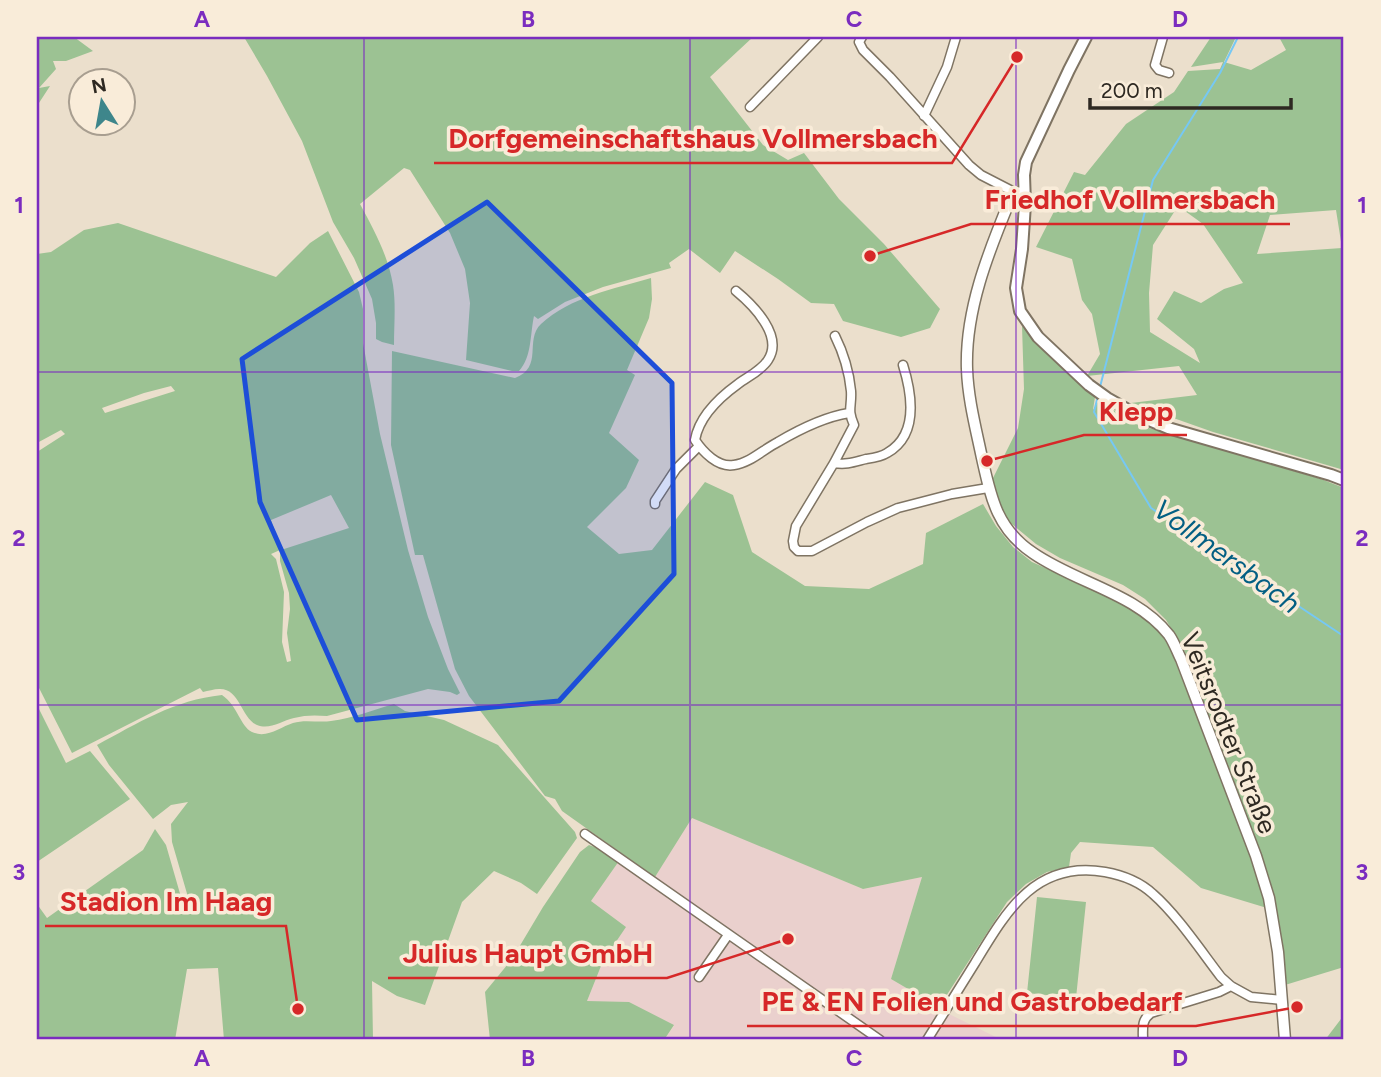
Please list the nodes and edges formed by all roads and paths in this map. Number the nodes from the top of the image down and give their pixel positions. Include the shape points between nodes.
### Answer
1 (818, 37) edge
2 (862, 37) edge
3 (956, 37) edge
4 (1086, 37) edge
5 (1163, 37) edge
6 (1170, 73) dead end
7 (750, 107) dead end
8 (924, 116) junction
9 (1020, 192) junction
10 (736, 291) dead end
11 (835, 336) dead end
12 (903, 365) dead end
13 (849, 413) junction
14 (699, 446) junction
15 (834, 463) junction
16 (1344, 480) edge
17 (988, 488) junction
18 (655, 504) dead end
19 (585, 834) dead end
20 (728, 935) junction
21 (699, 977) dead end
22 (1231, 986) junction
23 (1282, 1000) junction
24 (880, 1040) edge
25 (927, 1040) edge
26 (1143, 1040) edge
27 (1284, 1040) edge

1 - 7 street
2 - 8 street via 863,50
3 - 8 street
4 - 9 main road via 1026,162
5 - 6 street via 1155,65
8 - 9 street via 981,175
9 - 16 main road via 1022,249 1016,288 1020,311 1038,337 1088,385 1168,428
9 - 17 street, Veitsrodter Straße via 1010,200 980,279 967,350 968,381
10 - 14 street via 766,322 771,353 763,366 737,384 701,421 695,440
11 - 13 street via 849,377
12 - 15 street via 912,411 896,447 885,455 845,465
13 - 14 street via 817,422 733,466 718,463
13 - 15 street via 854,425
14 - 18 street via 676,469
15 - 17 street via 796,526 793,541 798,551 812,551 898,508
17 - 23 street, Veitsrodter Straße via 1002,522 1018,542 1052,565 1127,601 1171,637 1269,898
19 - 20 street
20 - 21 street
20 - 24 street
22 - 23 street via 1251,997
22 - 25 street via 1152,892 1116,874 1073,871 1035,885 1018,900
22 - 26 street via 1151,1013 1145,1017
23 - 27 street, Veitsrodter Straße

